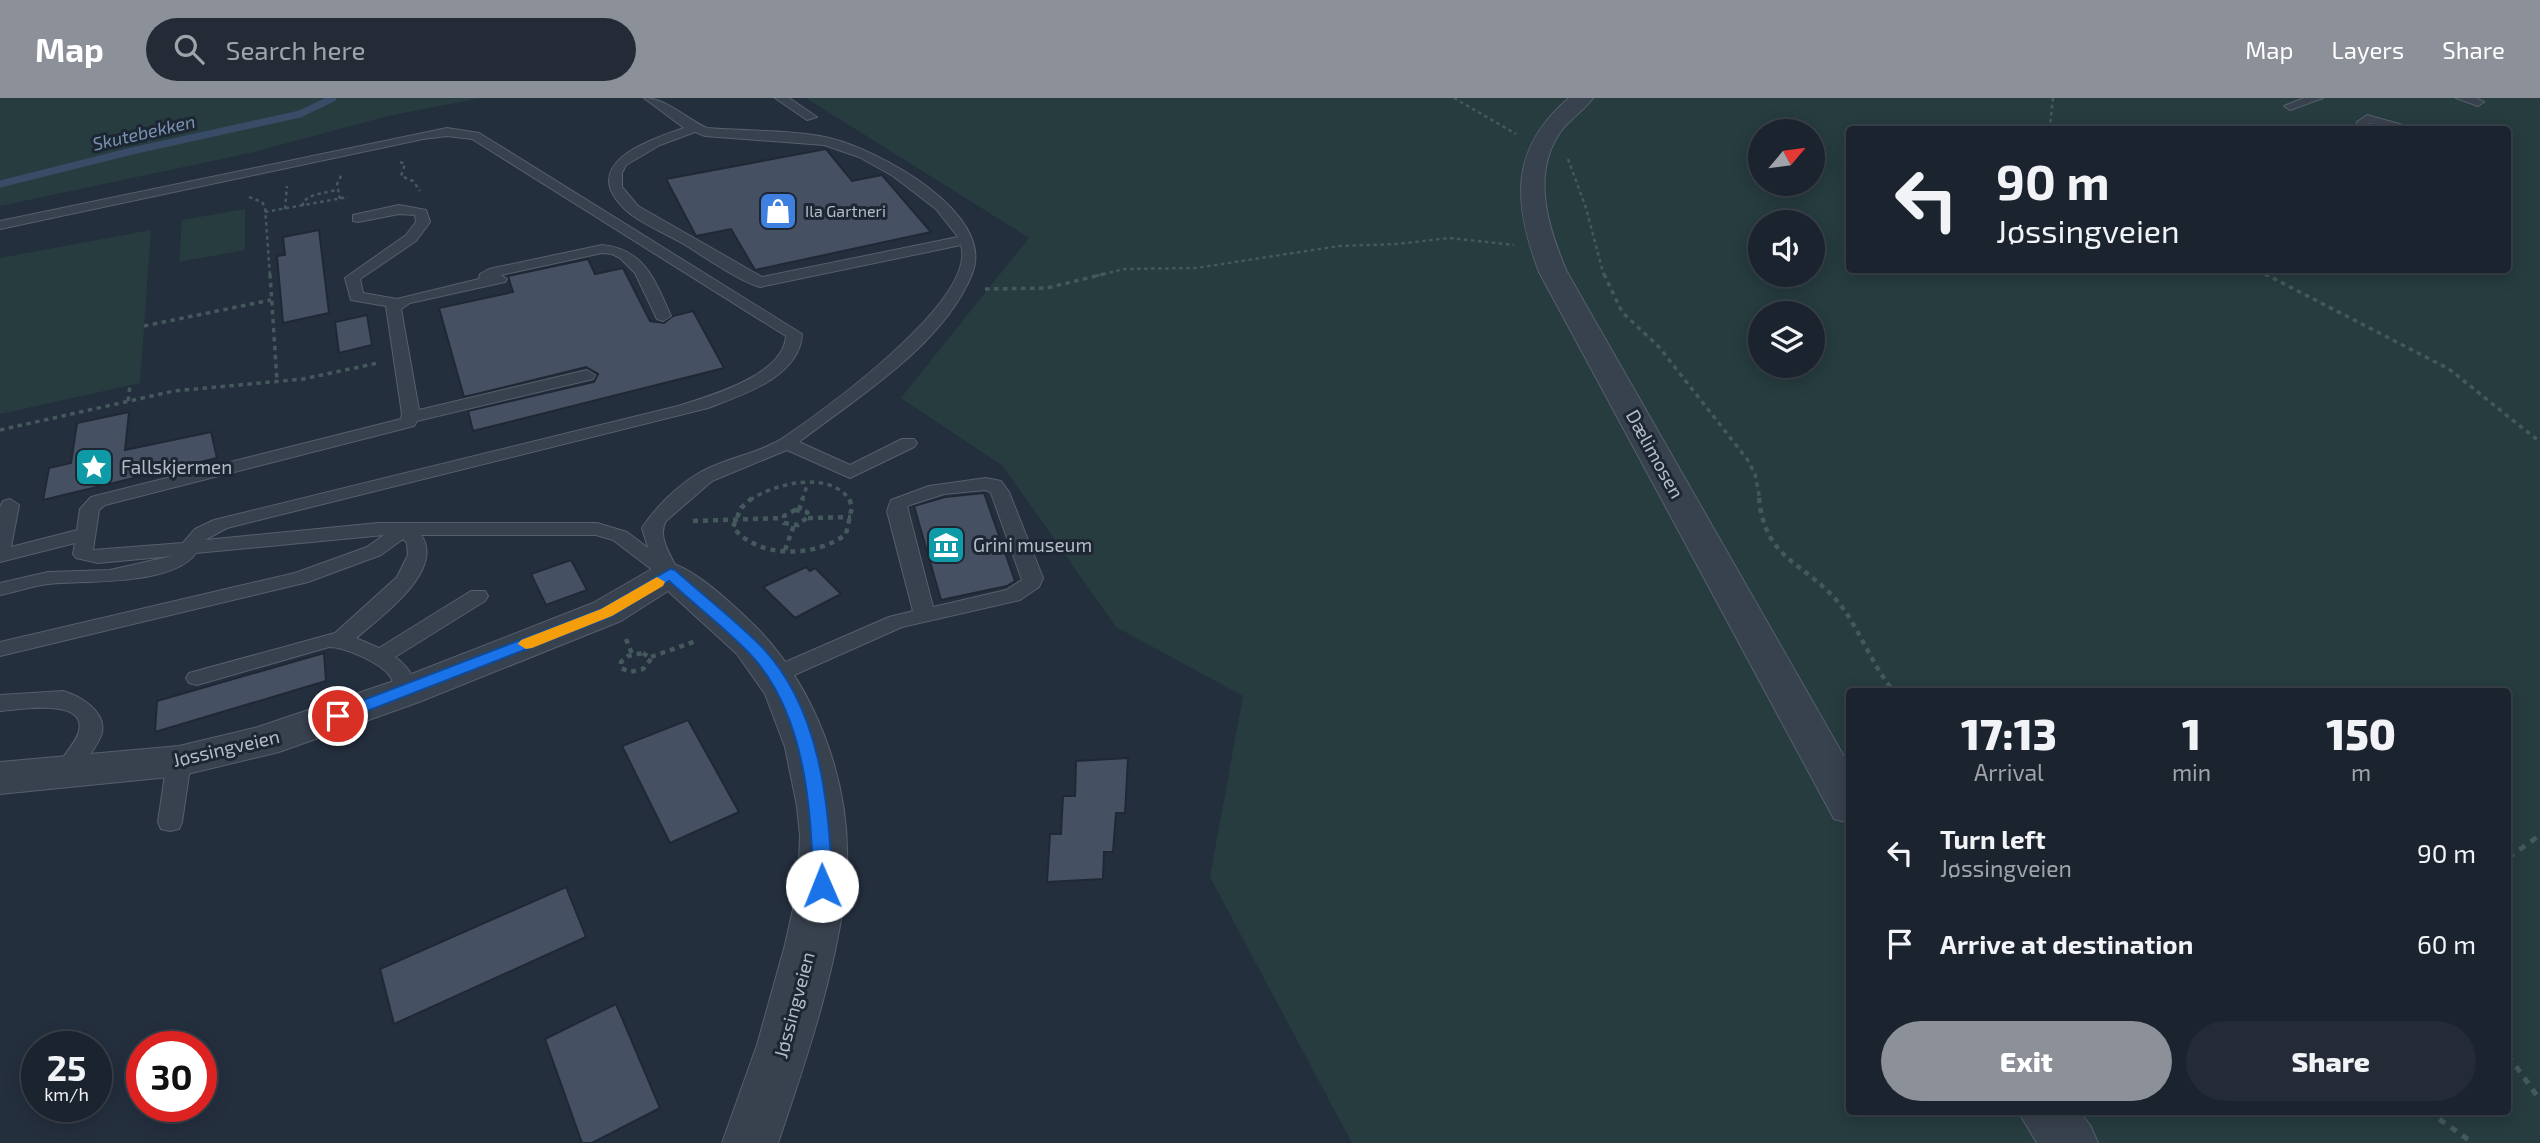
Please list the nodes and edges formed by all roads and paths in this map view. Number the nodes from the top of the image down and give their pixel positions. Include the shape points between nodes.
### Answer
1 (650, 98) edge
2 (781, 98) edge
3 (1454, 98) edge
4 (1582, 98) edge
5 (2053, 98) edge
6 (2317, 98) edge
7 (2462, 98) edge
8 (2478, 102) dead end
9 (2290, 106) dead end
10 (811, 117) dead end
11 (2050, 126) edge
12 (2361, 126) edge
13 (2392, 126) edge
14 (694, 128) junction
15 (1554, 154) junction
16 (397, 161) dead end
17 (347, 164) dead end
18 (292, 177) dead end
19 (337, 190) junction
20 (246, 196) dead end
21 (303, 206) dead end
22 (285, 209) dead end
23 (410, 209) junction
24 (363, 217) joint
25 (0, 225) edge
26 (967, 239) junction
27 (1541, 245) junction
28 (2263, 273) edge
29 (956, 289) junction
30 (271, 300) junction
31 (396, 303) junction
32 (663, 316) dead end
33 (144, 326) dead end
34 (401, 358) junction
35 (587, 375) dead end
36 (277, 381) junction
37 (130, 385) dead end
38 (128, 401) junction
39 (411, 417) junction
40 (0, 430) edge
41 (2540, 442) edge
42 (787, 443) junction
43 (908, 443) dead end
44 (808, 482) junction
45 (10, 505) dead end
46 (799, 510) junction
47 (851, 517) junction
48 (783, 518) junction
49 (808, 518) junction
50 (734, 520) junction
51 (655, 522) junction
52 (794, 525) junction
53 (401, 528) junction
54 (86, 534) junction
55 (190, 548) junction
56 (785, 550) junction
57 (0, 553) edge
58 (670, 574) junction
59 (0, 589) edge
60 (478, 596) dead end
61 (924, 614) junction
62 (732, 628) junction
63 (341, 639) junction
64 (0, 649) edge
65 (651, 657) junction
66 (378, 659) junction
67 (775, 675) junction
68 (197, 678) dead end
69 (1892, 688) edge
70 (405, 692) junction
71 (0, 703) edge
72 (179, 761) junction
73 (64, 773) junction
74 (0, 778) edge
75 (1846, 800) edge
76 (170, 822) dead end
77 (2540, 835) edge
78 (2511, 856) edge
79 (2511, 1059) edge
80 (2540, 1100) edge
81 (2048, 1115) edge
82 (2434, 1115) edge
83 (750, 1143) edge
84 (2070, 1143) edge
85 (2473, 1143) edge

1 - 14 lane
2 - 10 lane
3 - 15 path
4 - 15 street, Dælimosen via 1566,109
5 - 11 path
6 - 9 lane
7 - 8 lane
12 - 13 lane via 2367,119
14 - 26 lane via 718,134 825,141 864,154 921,189
14 - 26 lane via 656,142 621,163 615,187 633,209 760,282
15 - 27 street, Dælimosen via 1530,180 1532,213
15 - 69 path via 1586,205 1605,283 1621,312 1657,344 1736,443 1752,467 1760,517 1771,541 1839,603
16 - 23 path via 405,164 401,176 420,190
17 - 19 path
18 - 22 path
19 - 21 path via 309,197
19 - 24 path
20 - 30 path via 265,207
23 - 24 lane
23 - 31 lane via 421,213 420,229 357,273 351,283 356,297
25 - 55 lane via 423,135 461,132 475,136 794,334 791,355 761,377 719,398 506,456 221,523 206,529
26 - 29 lane via 970,251
27 - 29 path via 1449,238 1339,246 1196,268 1124,269 1047,288
27 - 75 street, Dælimosen
28 - 41 path via 2449,369
29 - 42 lane via 926,332 904,353
30 - 33 path
30 - 36 path
31 - 32 lane via 493,281 485,275 488,273 602,249 637,264
31 - 34 lane via 392,309
34 - 36 path via 318,377
34 - 39 lane
35 - 39 lane
36 - 38 path via 174,391
37 - 38 path
38 - 40 path
39 - 54 lane via 401,424 104,499 90,509
42 - 43 lane via 850,471
42 - 51 lane via 705,477
44 - 46 path
44 - 47 path via 842,491 850,498
44 - 50 path via 765,491 741,508
45 - 57 lane
46 - 48 path
46 - 49 path via 807,512
47 - 49 path
47 - 56 path via 846,534 831,544
48 - 50 path
48 - 52 path via 784,523
49 - 52 path
50 - 51 path
50 - 56 path via 742,541
51 - 58 lane via 653,537
52 - 56 path
53 - 55 lane
53 - 58 lane via 608,530
53 - 63 lane via 418,545 416,566 388,599
53 - 64 lane via 374,551 301,578
54 - 55 lane via 83,554 88,557
54 - 57 lane
55 - 59 lane via 176,563 139,572 48,578
58 - 62 street, Jøssingveien
58 - 70 street, Jøssingveien via 607,612
60 - 66 lane
61 - 61 lane via 898,504 910,496 979,483 994,485 1032,583 1013,595
61 - 67 lane via 883,627
62 - 65 path
62 - 67 street, Jøssingveien
63 - 66 lane
63 - 68 lane
65 - 65 path via 632,654 621,668 642,670
66 - 70 lane via 398,671
67 - 83 street, Jøssingveien via 799,724 811,763 821,830 822,886 794,1016
70 - 72 street, Jøssingveien via 264,741
71 - 73 lane via 63,699 79,707 90,721 91,733
72 - 73 street, Jøssingveien
72 - 76 lane
73 - 74 street, Jøssingveien
77 - 78 path
79 - 80 path
81 - 84 street
82 - 85 path

